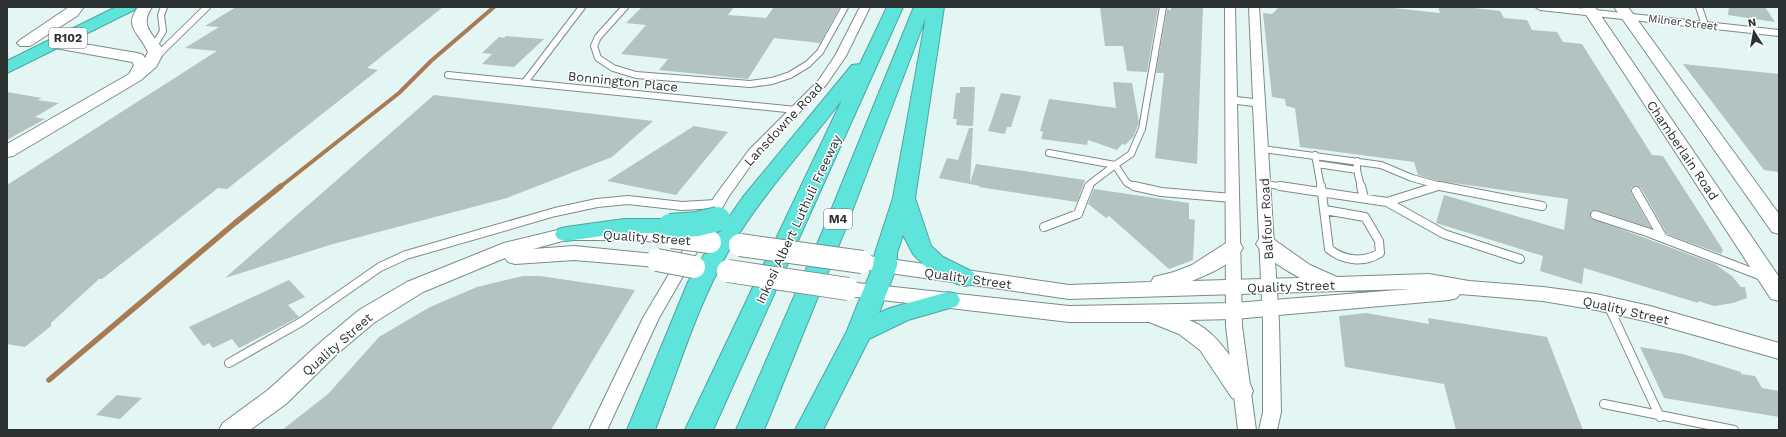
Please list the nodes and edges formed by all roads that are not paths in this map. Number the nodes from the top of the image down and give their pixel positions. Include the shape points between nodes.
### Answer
1 (77, 7) edge
2 (98, 7) edge
3 (128, 7) edge
4 (145, 7) edge
5 (164, 7) edge
6 (207, 7) edge
7 (582, 7) edge
8 (625, 7) edge
9 (845, 7) edge
10 (865, 7) edge
11 (895, 7) edge
12 (922, 7) edge
13 (936, 7) edge
14 (1163, 7) edge
15 (1230, 7) edge
16 (1254, 7) edge
17 (1540, 7) edge
18 (1699, 7) edge
19 (1589, 10) edge
20 (1623, 11) edge
21 (1705, 25) junction
22 (1779, 34) edge
23 (25, 44) junction
24 (55, 44) junction
25 (877, 48) junction
26 (7, 52) edge
27 (154, 52) junction
28 (7, 68) edge
29 (448, 75) dead end
30 (135, 77) junction
31 (525, 82) junction
32 (1230, 100) junction
33 (1259, 103) junction
34 (796, 110) junction
35 (1262, 149) junction
36 (7, 152) edge
37 (1049, 153) dead end
38 (1315, 154) junction
39 (1357, 161) junction
40 (1317, 164) junction
41 (1115, 165) junction
42 (1357, 170) junction
43 (1264, 184) junction
44 (1439, 186) junction
45 (1636, 191) dead end
46 (1322, 192) junction
47 (904, 198) junction
48 (1232, 198) junction
49 (1364, 198) junction
50 (751, 202) junction
51 (1387, 202) junction
52 (1542, 206) dead end
53 (1325, 210) junction
54 (717, 212) junction
55 (1595, 215) dead end
56 (1044, 227) dead end
57 (1779, 228) edge
58 (671, 232) junction
59 (566, 234) joint
60 (1662, 238) junction
61 (724, 244) junction
62 (1266, 244) junction
63 (1233, 248) junction
64 (1520, 259) dead end
65 (474, 264) junction
66 (873, 264) junction
67 (710, 269) junction
68 (965, 278) junction
69 (1350, 284) junction
70 (1269, 286) junction
71 (1774, 286) edge
72 (1233, 288) junction
73 (1469, 288) junction
74 (876, 292) junction
75 (1089, 292) junction
76 (948, 300) junction
77 (1608, 305) junction
78 (1270, 308) junction
79 (1234, 311) junction
80 (1147, 314) junction
81 (859, 333) junction
82 (1779, 351) edge
83 (229, 362) dead end
84 (1241, 391) junction
85 (1604, 404) dead end
86 (1660, 417) junction
87 (232, 430) edge
88 (598, 430) edge
89 (642, 430) edge
90 (700, 430) edge
91 (750, 430) edge
92 (809, 430) edge
93 (1247, 430) edge
94 (1268, 430) edge
95 (1734, 430) edge

1 - 23 street
2 - 23 highway, R102
3 - 24 highway, R102
4 - 27 street via 137,22
5 - 27 lane via 160,15 162,34
6 - 27 lane
7 - 31 lane
8 - 9 lane via 598,37 594,46 598,58 612,68 636,75 750,84 790,75 808,64 820,52
10 - 34 street, Lansdowne Road via 829,73
11 - 25 highway, Inkosi Albert Luthuli Freeway
12 - 91 highway, M4 via 832,235
13 - 47 highway
14 - 41 lane via 1142,129 1131,154
15 - 32 street
16 - 33 street, Balfour Road
17 - 19 street, Milner Street
18 - 21 lane
19 - 20 street, Milner Street
19 - 71 street, Chamberlain Road
20 - 21 street, Milner Street
20 - 57 street
21 - 22 street, Milner Street
23 - 26 highway, R102
24 - 28 highway, R102
24 - 30 street via 137,58 142,65
25 - 50 highway
25 - 90 highway, Inkosi Albert Luthuli Freeway
27 - 30 street via 150,64
29 - 31 lane, Bonnington Place
30 - 36 street
31 - 34 lane, Bonnington Place
32 - 33 street
32 - 48 street
33 - 35 street, Balfour Road
34 - 54 street, Lansdowne Road via 744,164
35 - 38 lane
35 - 43 street, Balfour Road
37 - 41 lane
38 - 39 lane
38 - 40 lane
39 - 42 lane
39 - 44 lane via 1381,165
40 - 42 lane
40 - 46 lane
41 - 48 lane via 1127,183 1151,191
41 - 56 lane via 1090,184 1078,214
42 - 49 lane
43 - 46 lane
43 - 62 street, Balfour Road
44 - 51 lane
44 - 52 lane
45 - 60 lane
46 - 49 lane
46 - 53 lane
47 - 66 highway via 886,253
47 - 68 highway via 922,250 940,266
48 - 63 street
49 - 51 lane
50 - 54 highway
50 - 61 highway
51 - 64 lane via 1444,234
53 - 53 lane via 1329,249 1332,252 1353,259 1368,260 1380,253 1379,241 1365,217
54 - 58 highway, bridge via 697,224
54 - 83 lane via 628,200 597,203 555,212 406,255 380,267 301,322
54 - 88 street, Lansdowne Road via 650,317
55 - 60 lane
58 - 59 highway via 624,226
58 - 61 street, Quality Street, bridge
59 - 65 street, Quality Street via 511,248
60 - 71 lane
61 - 66 street, Quality Street, bridge
61 - 67 highway
62 - 69 street via 1304,273
62 - 70 street, Balfour Road
63 - 72 street
63 - 75 street via 1199,271 1177,279
65 - 67 street, Quality Street, bridge via 528,255 574,253 657,260
65 - 87 street, Quality Street via 415,288 367,316 277,397
66 - 68 street, Quality Street
66 - 74 highway
67 - 74 street, Quality Street, bridge
67 - 89 highway via 700,282
68 - 75 street, Quality Street via 1069,292
69 - 70 street, Quality Street
69 - 73 street, Quality Street via 1429,281
70 - 72 street, Quality Street
70 - 78 street, Balfour Road
72 - 75 street, Quality Street
72 - 79 street
73 - 77 street, Quality Street via 1542,294
73 - 78 street, Quality Street via 1442,294
74 - 76 street, Quality Street
74 - 81 highway
76 - 80 street, Quality Street via 1069,314
76 - 81 highway via 899,314
77 - 82 street, Quality Street via 1650,314
77 - 86 lane
78 - 79 street, Quality Street
78 - 94 street, Balfour Road via 1272,412
79 - 80 street, Quality Street
79 - 84 street
80 - 84 street via 1187,328 1208,344
81 - 92 highway
84 - 93 street
85 - 86 lane
86 - 95 lane

